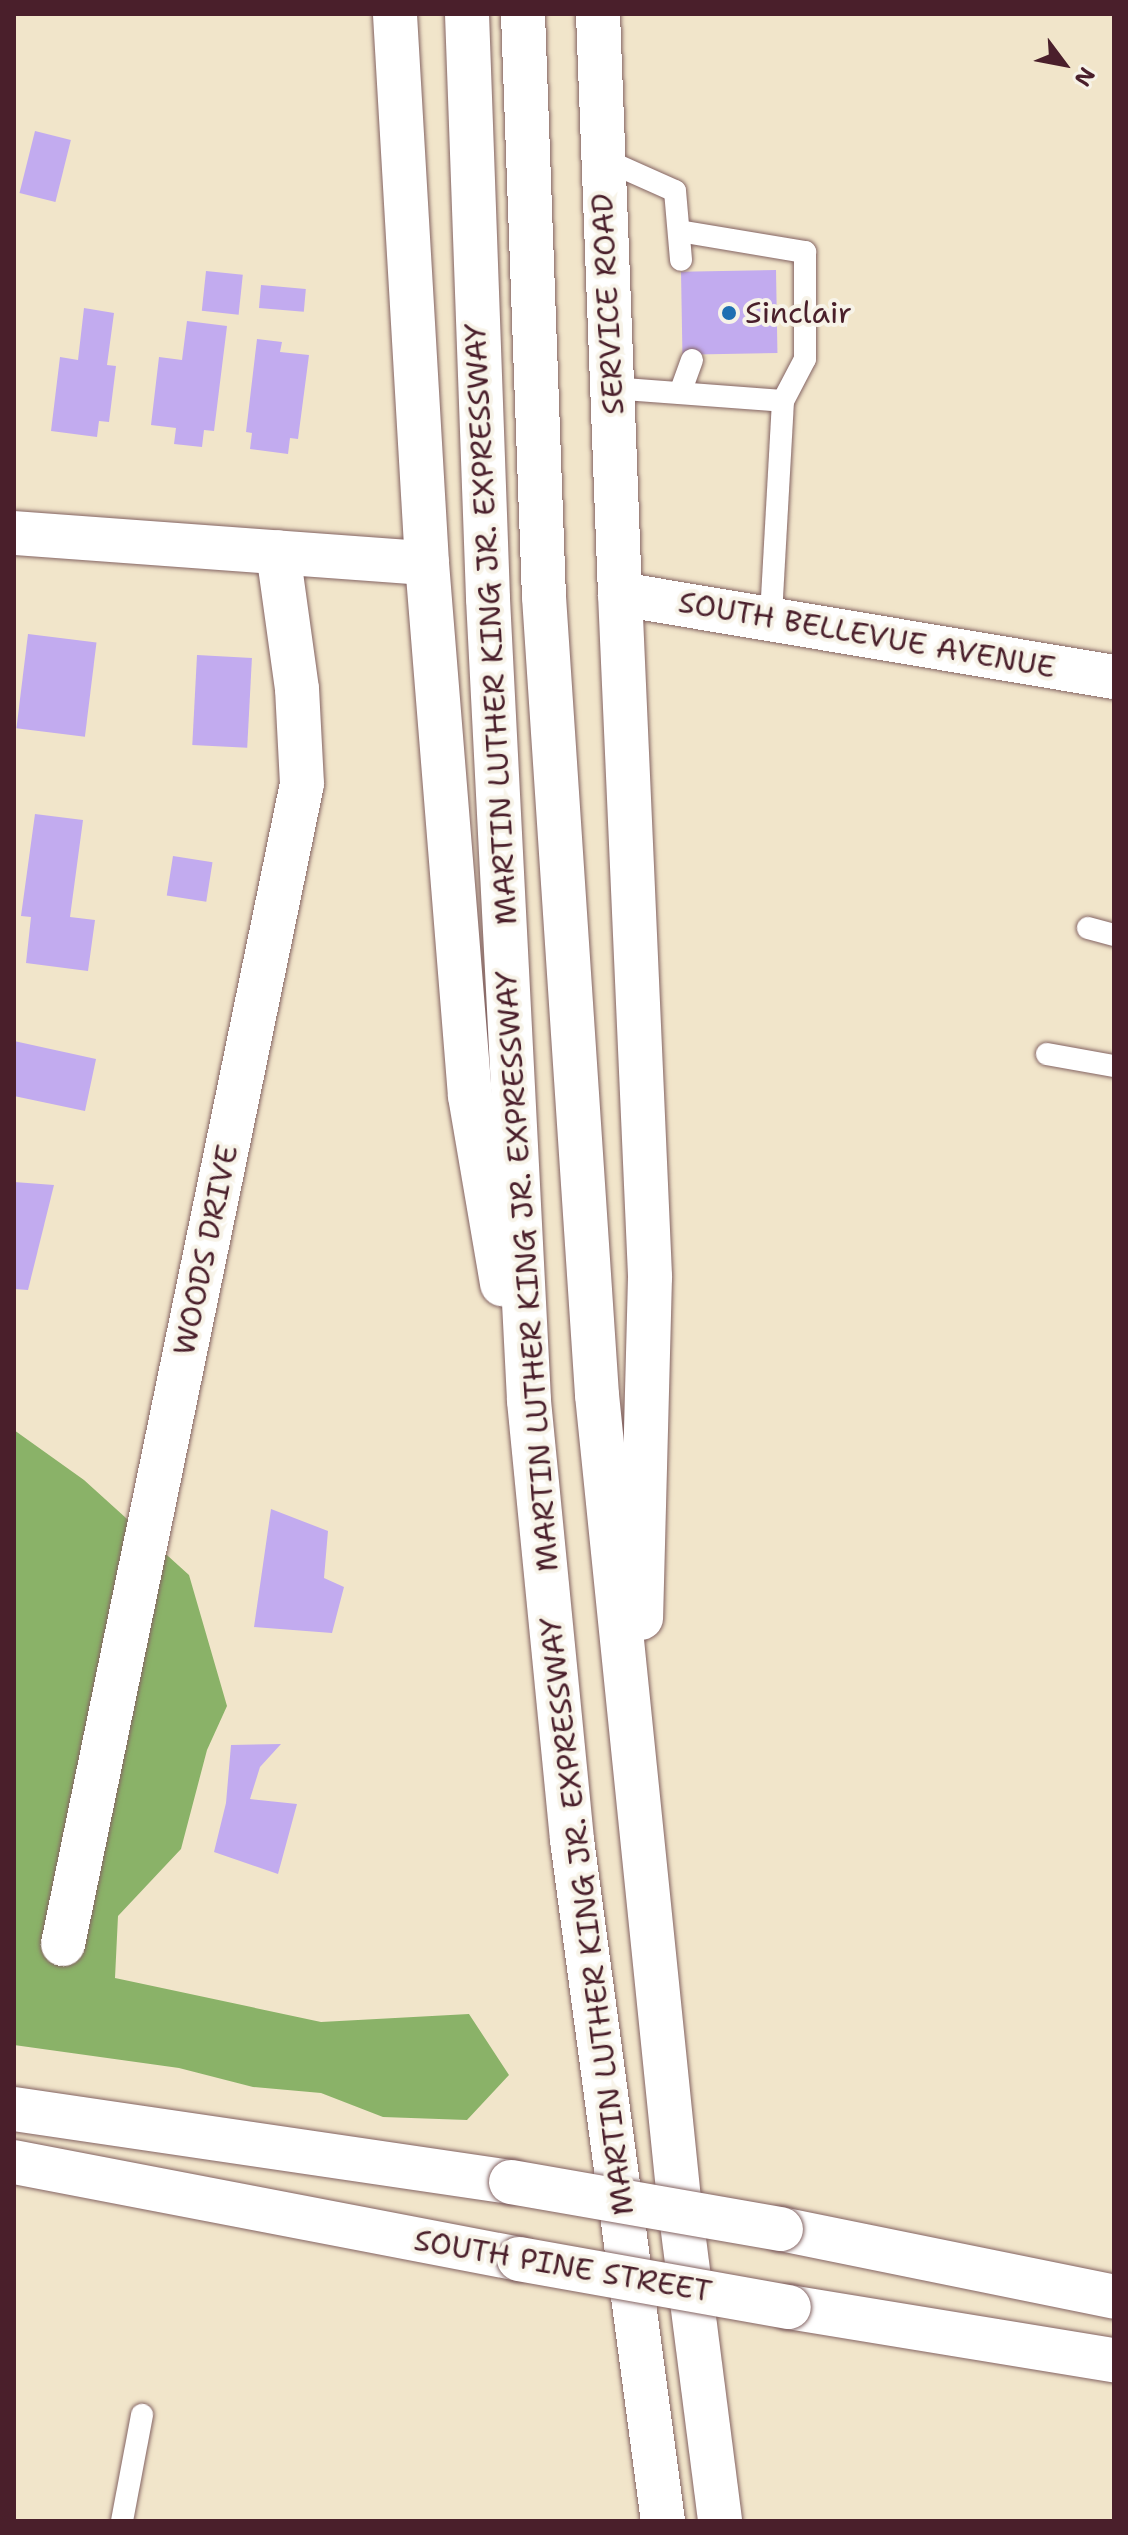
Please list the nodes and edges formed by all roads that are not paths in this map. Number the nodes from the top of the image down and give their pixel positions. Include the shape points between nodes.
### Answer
1 (395, 14) edge
2 (467, 14) edge
3 (523, 14) edge
4 (598, 14) edge
5 (601, 158) junction
6 (679, 231) junction
7 (681, 260) dead end
8 (692, 360) dead end
9 (611, 388) junction
10 (680, 393) junction
11 (783, 401) junction
12 (14, 533) edge
13 (278, 552) junction
14 (427, 563) junction
15 (620, 594) junction
16 (771, 619) junction
17 (1114, 677) edge
18 (1088, 928) dead end
19 (1114, 935) edge
20 (1047, 1054) dead end
21 (1114, 1066) edge
22 (529, 1401) junction
23 (635, 1792) junction
24 (63, 1944) dead end
25 (14, 2109) edge
26 (14, 2162) edge
27 (1114, 2297) edge
28 (1114, 2360) edge
29 (142, 2415) dead end
30 (122, 2521) edge
31 (663, 2521) edge
32 (720, 2521) edge

1 - 14 main road
2 - 22 main road, MARTIN LUTHER KING JR. EXPRESSWAY via 487,584
3 - 23 main road, MARTIN LUTHER KING JR. EXPRESSWAY via 544,597 568,993 597,1395
4 - 5 main road, SERVICE ROAD
5 - 6 lane via 675,191
5 - 9 main road, SERVICE ROAD
6 - 7 lane
6 - 11 lane via 805,252 805,359
8 - 10 lane
9 - 10 lane
9 - 15 main road, SERVICE ROAD
10 - 11 lane
11 - 16 lane
12 - 13 main road
13 - 14 main road
13 - 24 main road, WOODS DRIVE via 297,689 302,784
14 - 22 main road via 439,755 477,1159
15 - 16 main road, SOUTH BELLEVUE AVENUE
15 - 23 main road, SERVICE ROAD via 650,1277
16 - 17 main road, SOUTH BELLEVUE AVENUE
18 - 19 lane
20 - 21 lane
22 - 31 main road, MARTIN LUTHER KING JR. EXPRESSWAY via 572,1840
23 - 32 main road, MARTIN LUTHER KING JR. EXPRESSWAY
25 - 27 main road, bridge via 511,2182 781,2229
26 - 28 main road, SOUTH PINE STREET, bridge via 519,2259
29 - 30 lane

